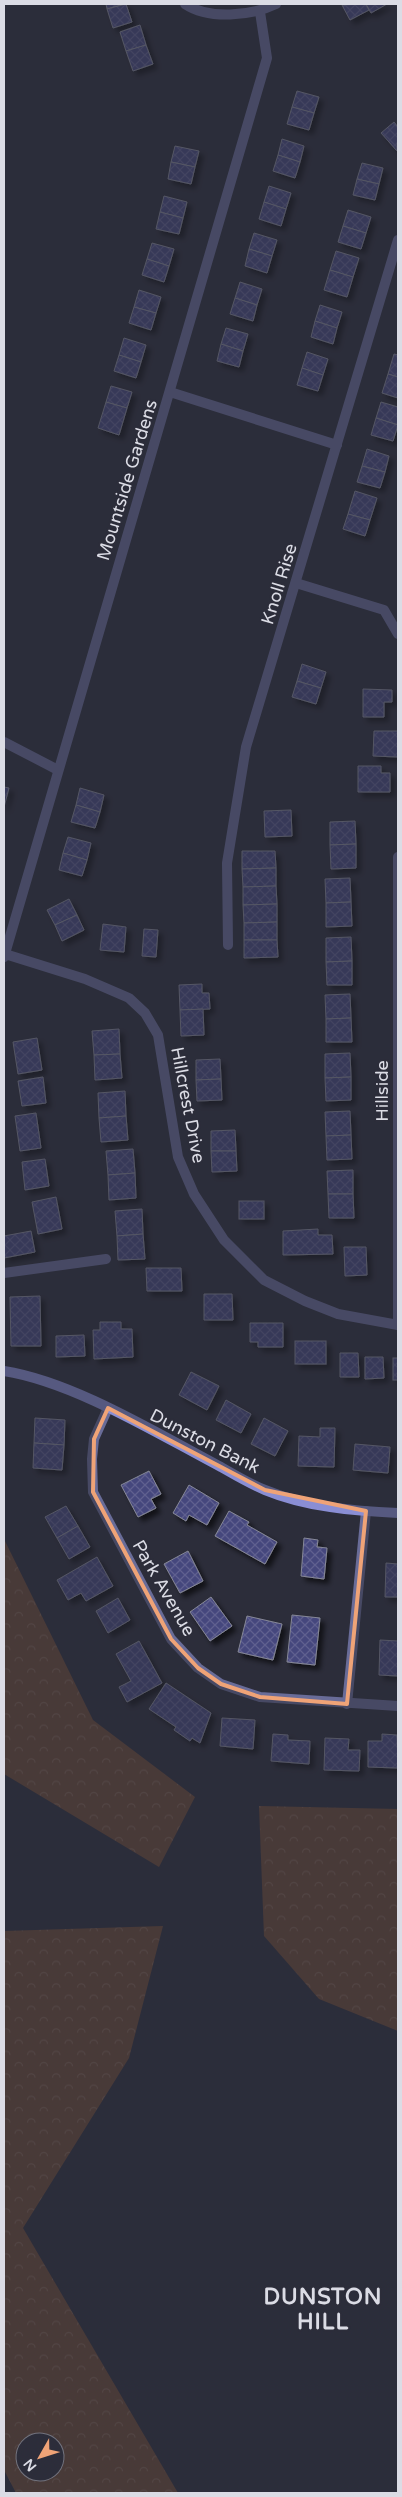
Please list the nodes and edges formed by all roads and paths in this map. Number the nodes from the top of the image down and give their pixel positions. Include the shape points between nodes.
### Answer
1 (185, 4) edge
2 (276, 4) edge
3 (260, 12) junction
4 (398, 240) edge
5 (170, 392) junction
6 (337, 444) junction
7 (296, 584) junction
8 (398, 634) edge
9 (4, 742) edge
10 (58, 770) junction
11 (398, 856) edge
12 (228, 945) dead end
13 (4, 955) edge
14 (106, 1259) dead end
15 (4, 1273) edge
16 (398, 1325) edge
17 (4, 1371) edge
18 (108, 1408) junction
19 (366, 1511) junction
20 (398, 1513) edge
21 (347, 1704) junction
22 (398, 1706) edge

1 - 3 street via 211,14
2 - 3 street
3 - 5 street, Mountside Gardens via 267,58
4 - 6 street, Knoll Rise
5 - 6 street
5 - 10 street, Mountside Gardens
6 - 7 street, Knoll Rise
7 - 8 street via 384,610
7 - 12 street, Knoll Rise via 246,747 227,863
9 - 10 street
10 - 13 street, Mountside Gardens
11 - 16 street, Hillside
13 - 16 street, Hillcrest Drive via 85,978 129,998 145,1013 158,1034 178,1157 194,1194 224,1240 264,1280 338,1314
14 - 15 street
17 - 18 street, Dunston Bank via 34,1378
18 - 19 street, Dunston Bank via 265,1490 299,1501
18 - 21 street, Park Avenue via 94,1439 93,1492 171,1640 198,1668 221,1684 260,1697
19 - 20 street, Dunston Bank
19 - 21 street
21 - 22 street, Park Avenue

